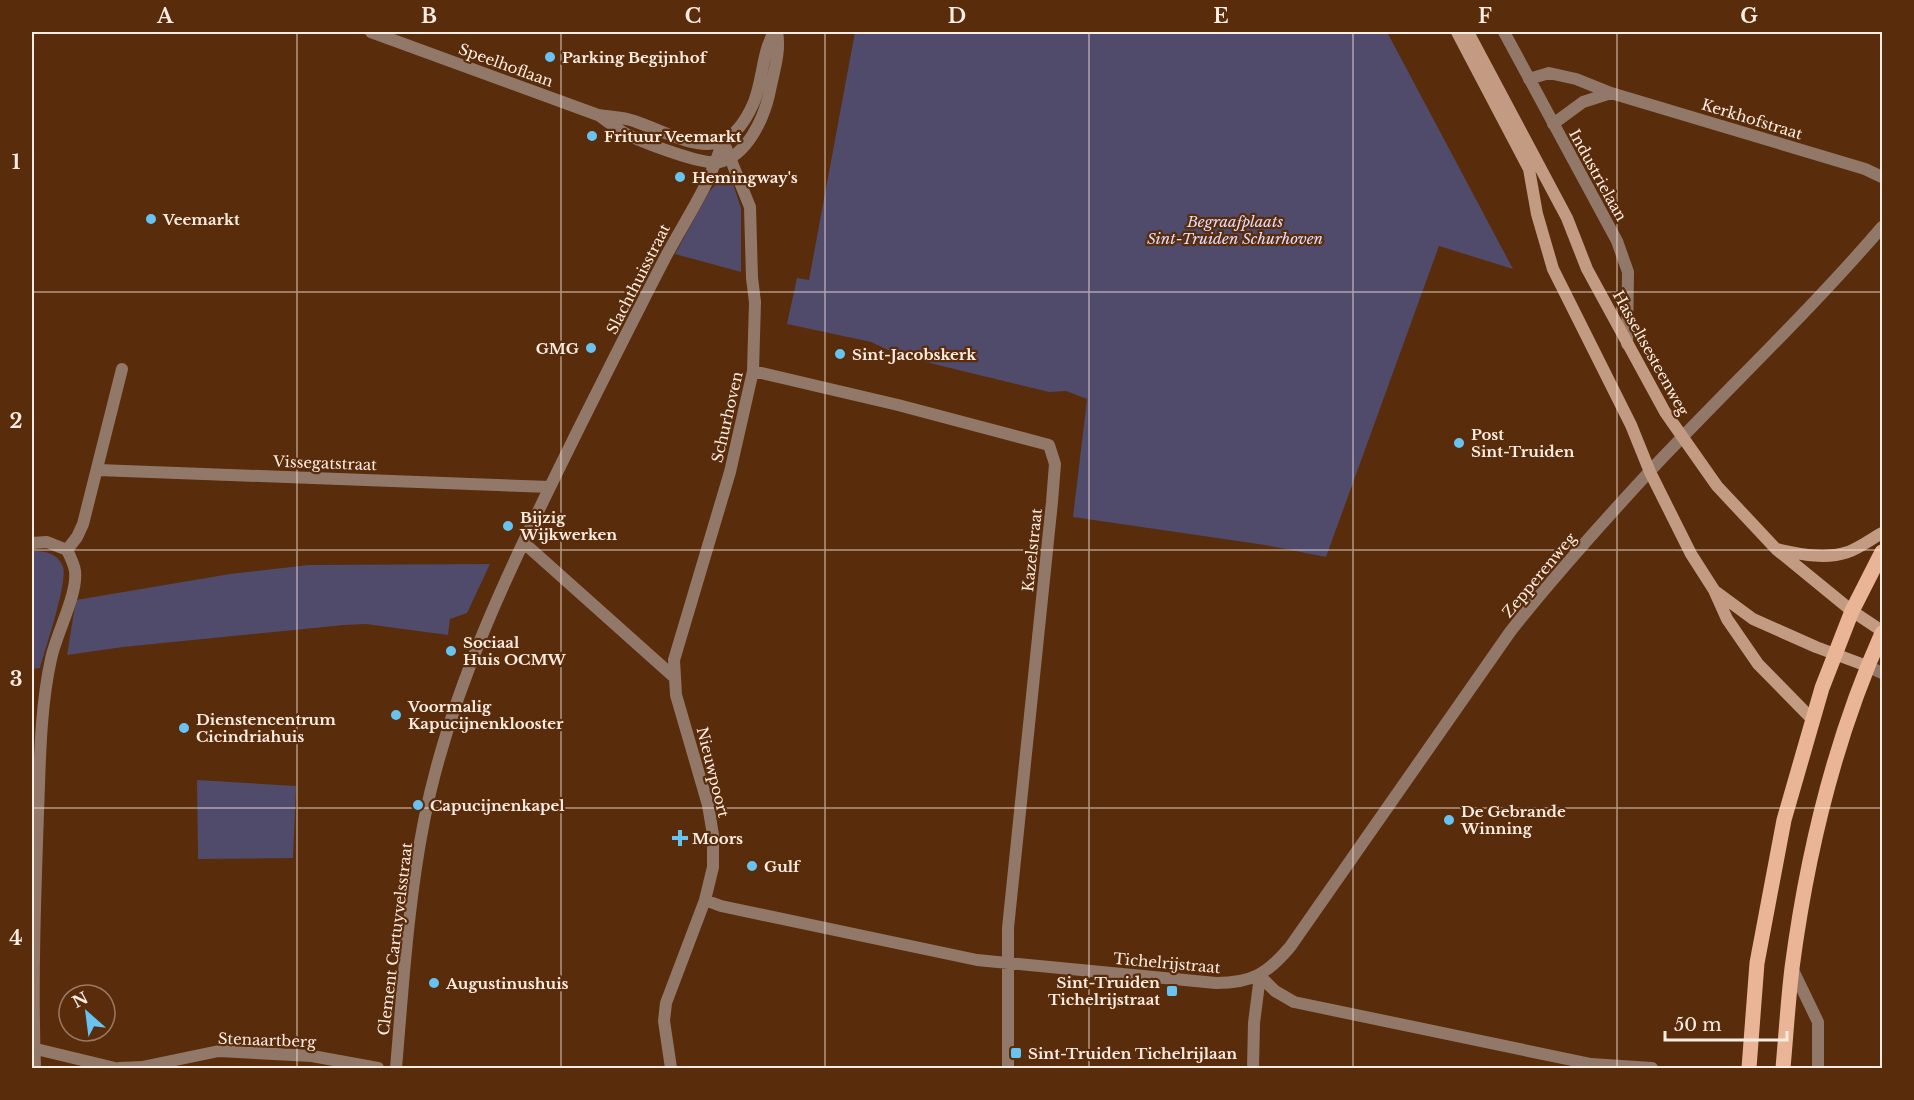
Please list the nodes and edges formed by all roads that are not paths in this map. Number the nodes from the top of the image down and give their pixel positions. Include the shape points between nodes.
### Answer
1 (371, 32) edge
2 (775, 32) edge
3 (1457, 32) edge
4 (1468, 32) edge
5 (1504, 32) edge
6 (1529, 79) junction
7 (1611, 93) junction
8 (598, 115) junction
9 (1553, 124) junction
10 (723, 142) junction
11 (731, 159) junction
12 (717, 163) junction
13 (1882, 177) edge
14 (1882, 227) edge
15 (1627, 344) junction
16 (122, 369) dead end
17 (753, 371) junction
18 (1683, 438) junction
19 (98, 470) junction
20 (1650, 472) junction
21 (550, 487) junction
22 (1882, 533) edge
23 (32, 543) edge
24 (524, 543) junction
25 (1776, 549) junction
26 (67, 550) junction
27 (1882, 552) edge
28 (1714, 590) junction
29 (1852, 611) junction
30 (1882, 632) edge
31 (1835, 655) junction
32 (1868, 666) junction
33 (1882, 673) edge
34 (674, 677) junction
35 (1812, 719) junction
36 (705, 900) junction
37 (32, 925) edge
38 (1008, 963) junction
39 (1792, 968) junction
40 (1260, 976) junction
41 (33, 1049) edge
42 (1591, 1066) edge
43 (35, 1068) edge
44 (117, 1068) edge
45 (378, 1068) edge
46 (396, 1068) edge
47 (671, 1068) edge
48 (1008, 1068) edge
49 (1252, 1068) edge
50 (1652, 1068) edge
51 (1749, 1068) edge
52 (1783, 1068) edge
53 (1818, 1068) edge

1 - 8 street, Speelhoflaan
2 - 10 street, Slachthuisstraat via 768,42 754,102 739,129
2 - 11 street via 779,44 767,101 751,138
3 - 20 main road via 1529,169 1553,269
4 - 15 main road, Hasseltsesteenweg via 1567,218 1587,269
5 - 6 street, Industrielaan
6 - 7 street, Kerkhofstraat via 1548,74 1576,79
6 - 9 street, Industrielaan
7 - 9 street via 1583,102
7 - 13 street, Kerkhofstraat
8 - 10 street, Speelhoflaan via 632,120 684,140 712,145
8 - 12 street, Speelhoflaan via 626,134 678,154
9 - 15 street, Industrielaan via 1617,241 1628,272
10 - 11 street, Schurhoven
10 - 12 street, Slachthuisstraat
11 - 12 street, Speelhoflaan
11 - 17 street, Schurhoven via 750,207 755,302
12 - 21 street, Slachthuisstraat
14 - 18 street, Zepperenweg
15 - 18 main road, Hasseltsesteenweg
16 - 19 street
17 - 34 street, Schurhoven via 729,472 674,660
17 - 38 street, Kazelstraat via 1049,445 1055,464 1053,492 1008,928
18 - 20 street, Zepperenweg
18 - 25 main road, Hasseltsesteenweg via 1717,486
19 - 21 street, Vissegatstraat
19 - 26 street via 83,524
20 - 28 main road via 1691,554
20 - 40 street, Zepperenweg via 1510,632 1290,947
21 - 24 street, Slachthuisstraat
22 - 25 main road via 1848,552 1831,556
23 - 26 street via 47,542
24 - 34 street
24 - 46 street, Clement Cartuyvelsstraat via 469,668 425,818 413,887
25 - 29 main road, Hasseltsesteenweg
26 - 37 street via 75,571 72,595 51,659 45,705
27 - 29 main road
28 - 31 main road via 1753,619
28 - 35 main road via 1727,618 1758,664
29 - 30 main road, Hasseltsesteenweg
29 - 31 main road
30 - 32 main road
31 - 32 main road
31 - 35 main road
32 - 33 street
32 - 39 main road via 1822,807
34 - 36 street, Nieuwpoort via 713,835 713,867
35 - 51 main road via 1784,820 1766,908 1757,963
36 - 38 street, Tichelrijstraat via 977,960
36 - 47 street, Nieuwpoort via 666,1003 664,1021
37 - 41 street
38 - 40 street, Tichelrijstraat via 1216,983 1238,983
38 - 48 street
39 - 52 main road
39 - 53 street via 1818,1022
40 - 42 street via 1275,992 1294,1002
40 - 49 street
41 - 43 street
41 - 44 street, Stenaartberg
42 - 50 street
44 - 45 street, Stenaartberg via 142,1067 219,1051 312,1056

